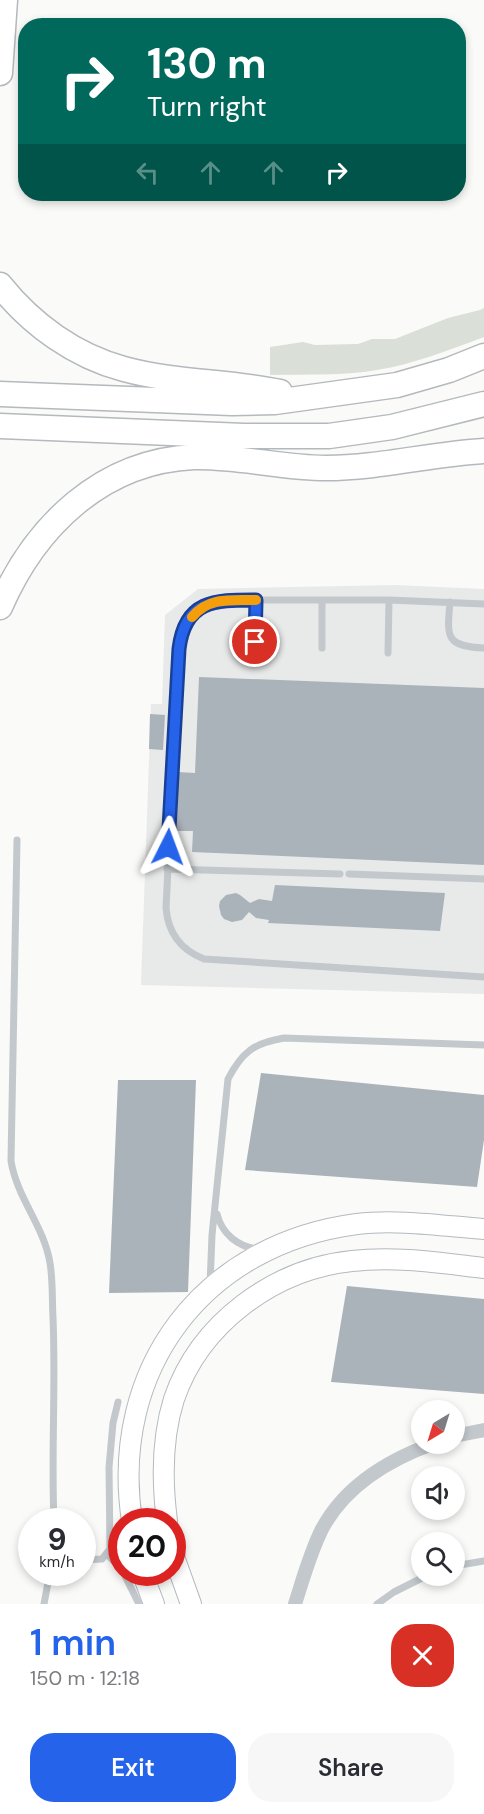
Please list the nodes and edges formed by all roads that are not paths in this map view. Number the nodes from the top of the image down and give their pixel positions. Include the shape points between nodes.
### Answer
1 (5, 0) edge
2 (0, 73) edge
3 (0, 285) edge
4 (484, 356) edge
5 (2, 394) edge
6 (309, 398) junction
7 (481, 405) edge
8 (0, 426) edge
9 (484, 451) edge
10 (259, 460) junction
11 (256, 600) junction
12 (322, 600) junction
13 (389, 600) junction
14 (450, 602) junction
15 (484, 604) edge
16 (0, 607) edge
17 (255, 642) dead end
18 (321, 648) dead end
19 (484, 648) edge
20 (388, 653) dead end
21 (17, 840) dead end
22 (167, 869) junction
23 (340, 874) dead end
24 (349, 874) dead end
25 (484, 879) edge
26 (484, 977) edge
27 (484, 1045) edge
28 (216, 1209) junction
29 (484, 1229) edge
30 (267, 1249) junction
31 (484, 1268) edge
32 (209, 1289) junction
33 (118, 1402) dead end
34 (484, 1430) edge
35 (465, 1434) edge
36 (413, 1454) edge
37 (53, 1508) edge
38 (131, 1508) edge
39 (165, 1508) edge
40 (107, 1554) joint
41 (96, 1560) edge
42 (484, 1561) edge
43 (465, 1564) edge
44 (411, 1584) edge
45 (47, 1586) edge
46 (130, 1586) edge
47 (147, 1586) edge
48 (184, 1586) edge
49 (44, 1604) edge
50 (140, 1604) edge
51 (154, 1604) edge
52 (190, 1604) edge
53 (295, 1604) edge
54 (376, 1604) edge

1 - 2 highway
3 - 6 highway via 37,323 70,346 106,363 148,374
4 - 6 highway via 397,385
5 - 6 highway via 253,404
7 - 8 highway via 392,427 318,437
7 - 10 highway via 426,432 377,445
9 - 10 highway via 359,467 304,468
10 - 16 highway via 174,459 116,477 75,503 40,537
11 - 12 lane
11 - 17 lane
11 - 22 lane via 210,603 188,621 180,639
12 - 13 lane
12 - 18 lane
13 - 14 lane
13 - 20 lane
14 - 15 lane
14 - 19 lane via 447,626 451,638 460,645
21 - 37 lane via 11,1161 19,1192 42,1234 51,1266 55,1365
22 - 23 lane
22 - 26 lane via 169,927 179,944 195,956
24 - 25 lane
27 - 28 lane via 284,1038 266,1041 250,1050 228,1079
28 - 30 lane via 222,1226 233,1239 243,1246
28 - 32 lane
29 - 30 street via 358,1224 314,1232
30 - 32 street
31 - 39 street via 395,1260 330,1264 294,1274 237,1310 200,1351 174,1401 164,1472
32 - 38 street via 162,1347 141,1394 127,1470
33 - 40 lane via 108,1467 111,1542
34 - 35 street
36 - 53 street via 384,1468 346,1496 321,1531
40 - 41 lane
42 - 43 lane
44 - 54 lane
45 - 49 lane
46 - 50 lane
47 - 51 street
48 - 52 street

